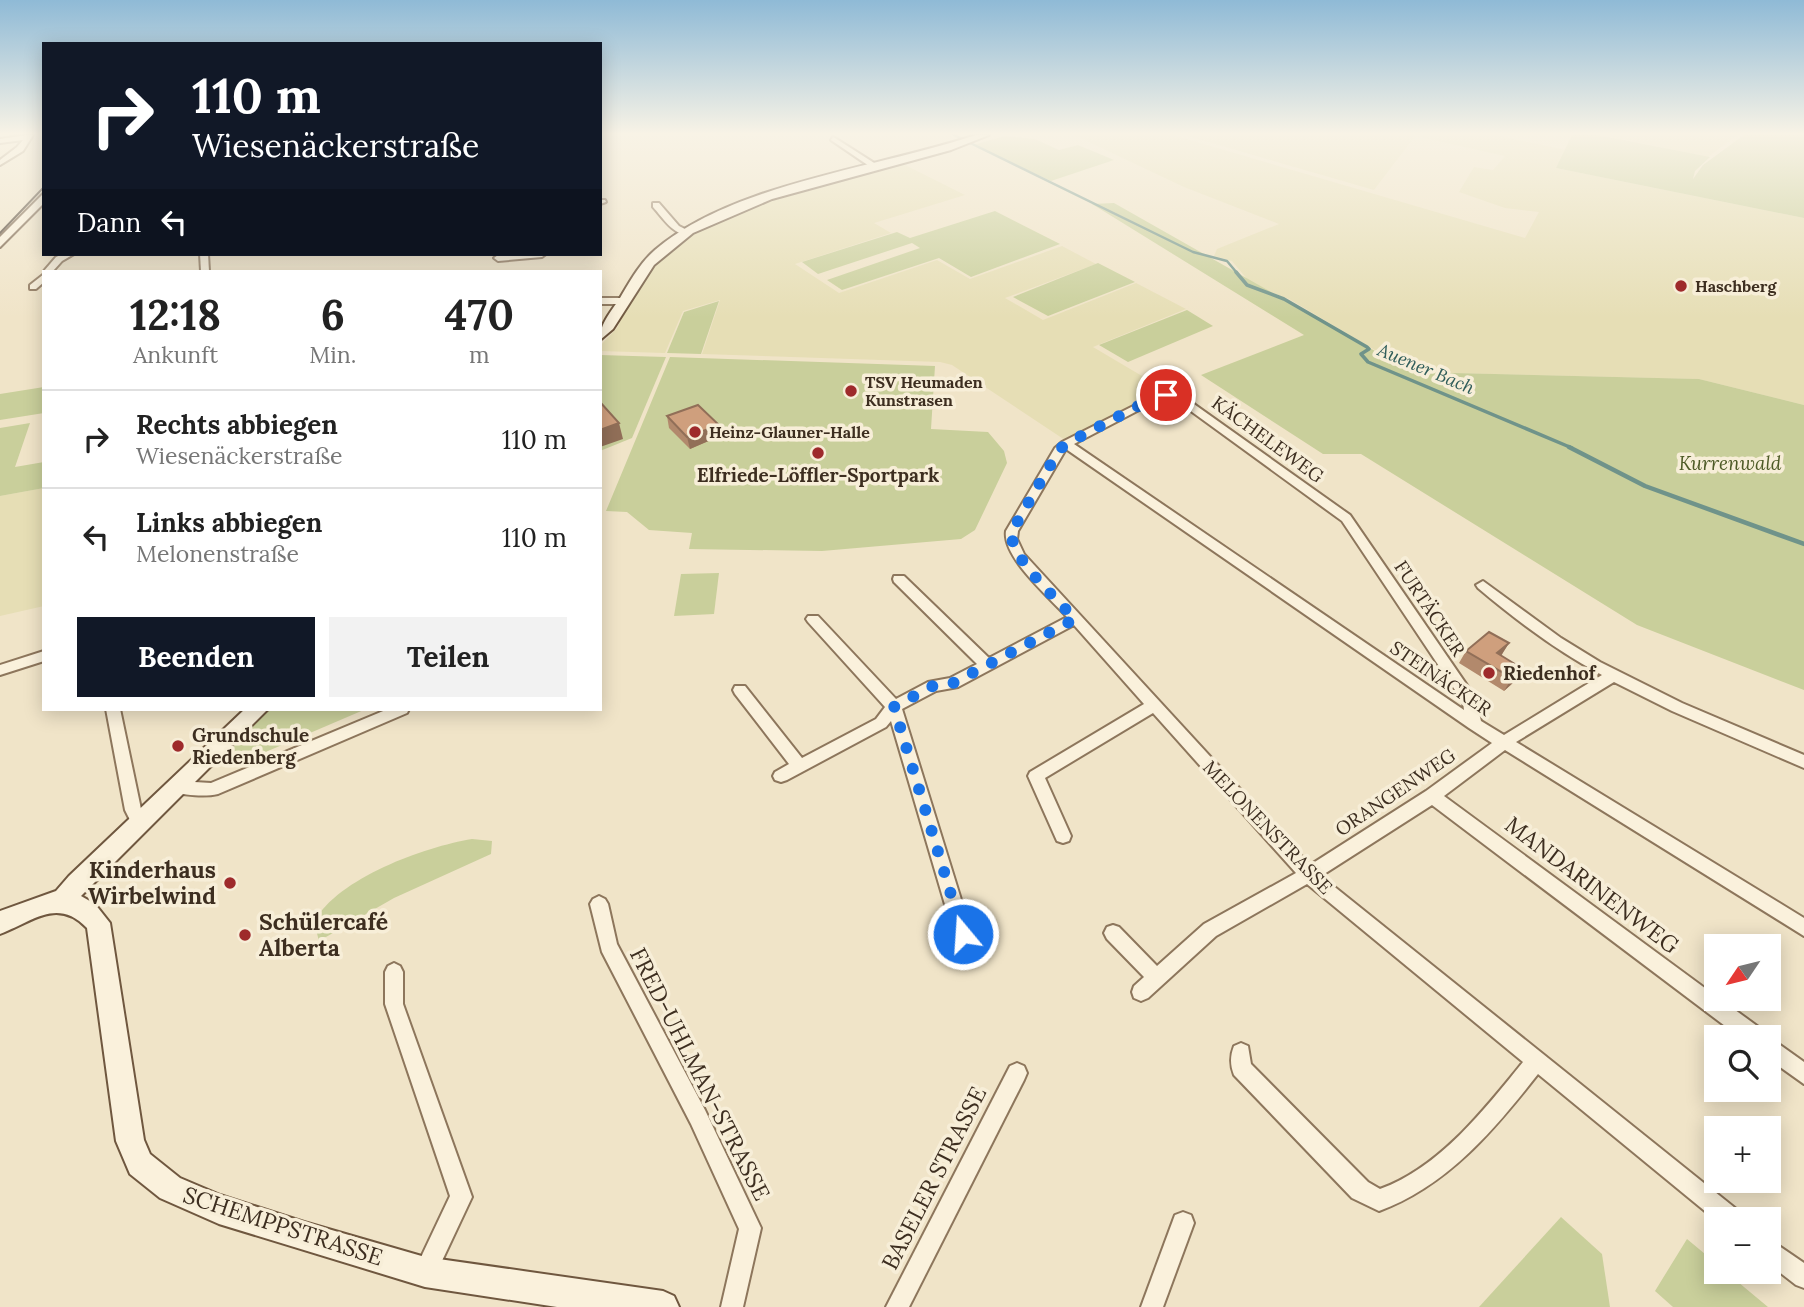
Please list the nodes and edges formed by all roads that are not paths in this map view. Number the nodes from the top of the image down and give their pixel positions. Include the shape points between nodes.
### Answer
1 (781, 196) edge
2 (42, 199) edge
3 (656, 205) dead end
4 (686, 233) junction
5 (0, 244) edge
6 (66, 256) edge
7 (49, 270) edge
8 (42, 279) edge
9 (33, 287) dead end
10 (602, 301) edge
11 (623, 301) junction
12 (602, 333) edge
13 (1166, 395) joint
14 (1066, 444) junction
15 (1346, 518) joint
16 (899, 579) dead end
17 (1483, 585) dead end
18 (813, 619) dead end
19 (1075, 619) junction
20 (42, 657) edge
21 (987, 665) junction
22 (0, 670) edge
23 (1611, 677) junction
24 (740, 690) dead end
25 (1153, 706) junction
26 (894, 707) junction
27 (113, 711) edge
28 (256, 711) edge
29 (397, 711) edge
30 (1474, 724) junction
31 (1503, 742) junction
32 (1804, 762) edge
33 (799, 765) junction
34 (781, 776) dead end
35 (178, 787) junction
36 (1432, 796) junction
37 (145, 819) junction
38 (1063, 836) dead end
39 (1308, 875) junction
40 (64, 900) junction
41 (599, 904) dead end
42 (0, 923) edge
43 (1804, 928) edge
44 (1113, 933) dead end
45 (963, 934) dead end
46 (394, 972) dead end
47 (1156, 977) junction
48 (1141, 992) dead end
49 (1739, 1025) edge
50 (1241, 1053) dead end
51 (1781, 1056) edge
52 (1536, 1060) junction
53 (1017, 1073) dead end
54 (1804, 1074) edge
55 (1716, 1207) edge
56 (1183, 1223) dead end
57 (1781, 1259) edge
58 (425, 1272) junction
59 (1804, 1277) edge
60 (663, 1307) edge
61 (732, 1307) edge
62 (897, 1307) edge
63 (1152, 1307) edge

1 - 4 street
2 - 5 street
3 - 4 street
4 - 11 street via 648,264
6 - 7 street
8 - 9 street
10 - 11 street
11 - 12 street
13 - 14 street, MELONENSTRASSE
13 - 15 street, KÄCHELEWEG via 1192,405
14 - 19 street, MELONENSTRASSE via 1011,538 1019,556
14 - 30 street, STEINÄCKER
15 - 30 street, FURTÄCKER via 1470,701
16 - 21 street
17 - 23 street via 1515,614
18 - 26 street
19 - 21 street
19 - 25 street, MELONENSTRASSE
20 - 22 street
21 - 26 street
23 - 31 street, ORANGENWEG
23 - 32 street
24 - 33 street
25 - 38 street via 1036,776
25 - 39 street, MELONENSTRASSE
26 - 33 street via 881,723
26 - 45 street
27 - 37 street via 133,810
28 - 35 street
29 - 35 street via 212,789
30 - 31 street, STEINÄCKER
31 - 36 street, ORANGENWEG
31 - 43 street, STEINÄCKER
33 - 34 street
35 - 37 street
36 - 39 street, ORANGENWEG
36 - 49 street, MANDARINENWEG
37 - 40 street via 76,883
39 - 47 street, ORANGENWEG via 1210,930
39 - 52 street, MELONENSTRASSE
40 - 42 street
40 - 58 street, SCHEMPPSTRASSE via 77,901 98,923 130,1141 140,1164 170,1188 219,1209
41 - 61 street, FRED-UHLMAN-STRASSE via 608,946 750,1228
44 - 47 street
46 - 58 street via 394,1004 461,1197
47 - 48 street, ORANGENWEG
50 - 52 street via 1241,1068 1360,1190 1379,1200 1454,1155
51 - 54 street
52 - 55 street, MELONENSTRASSE
53 - 62 street, BASELER STRASSE
56 - 63 street
57 - 59 street
58 - 60 street, SCHEMPPSTRASSE

